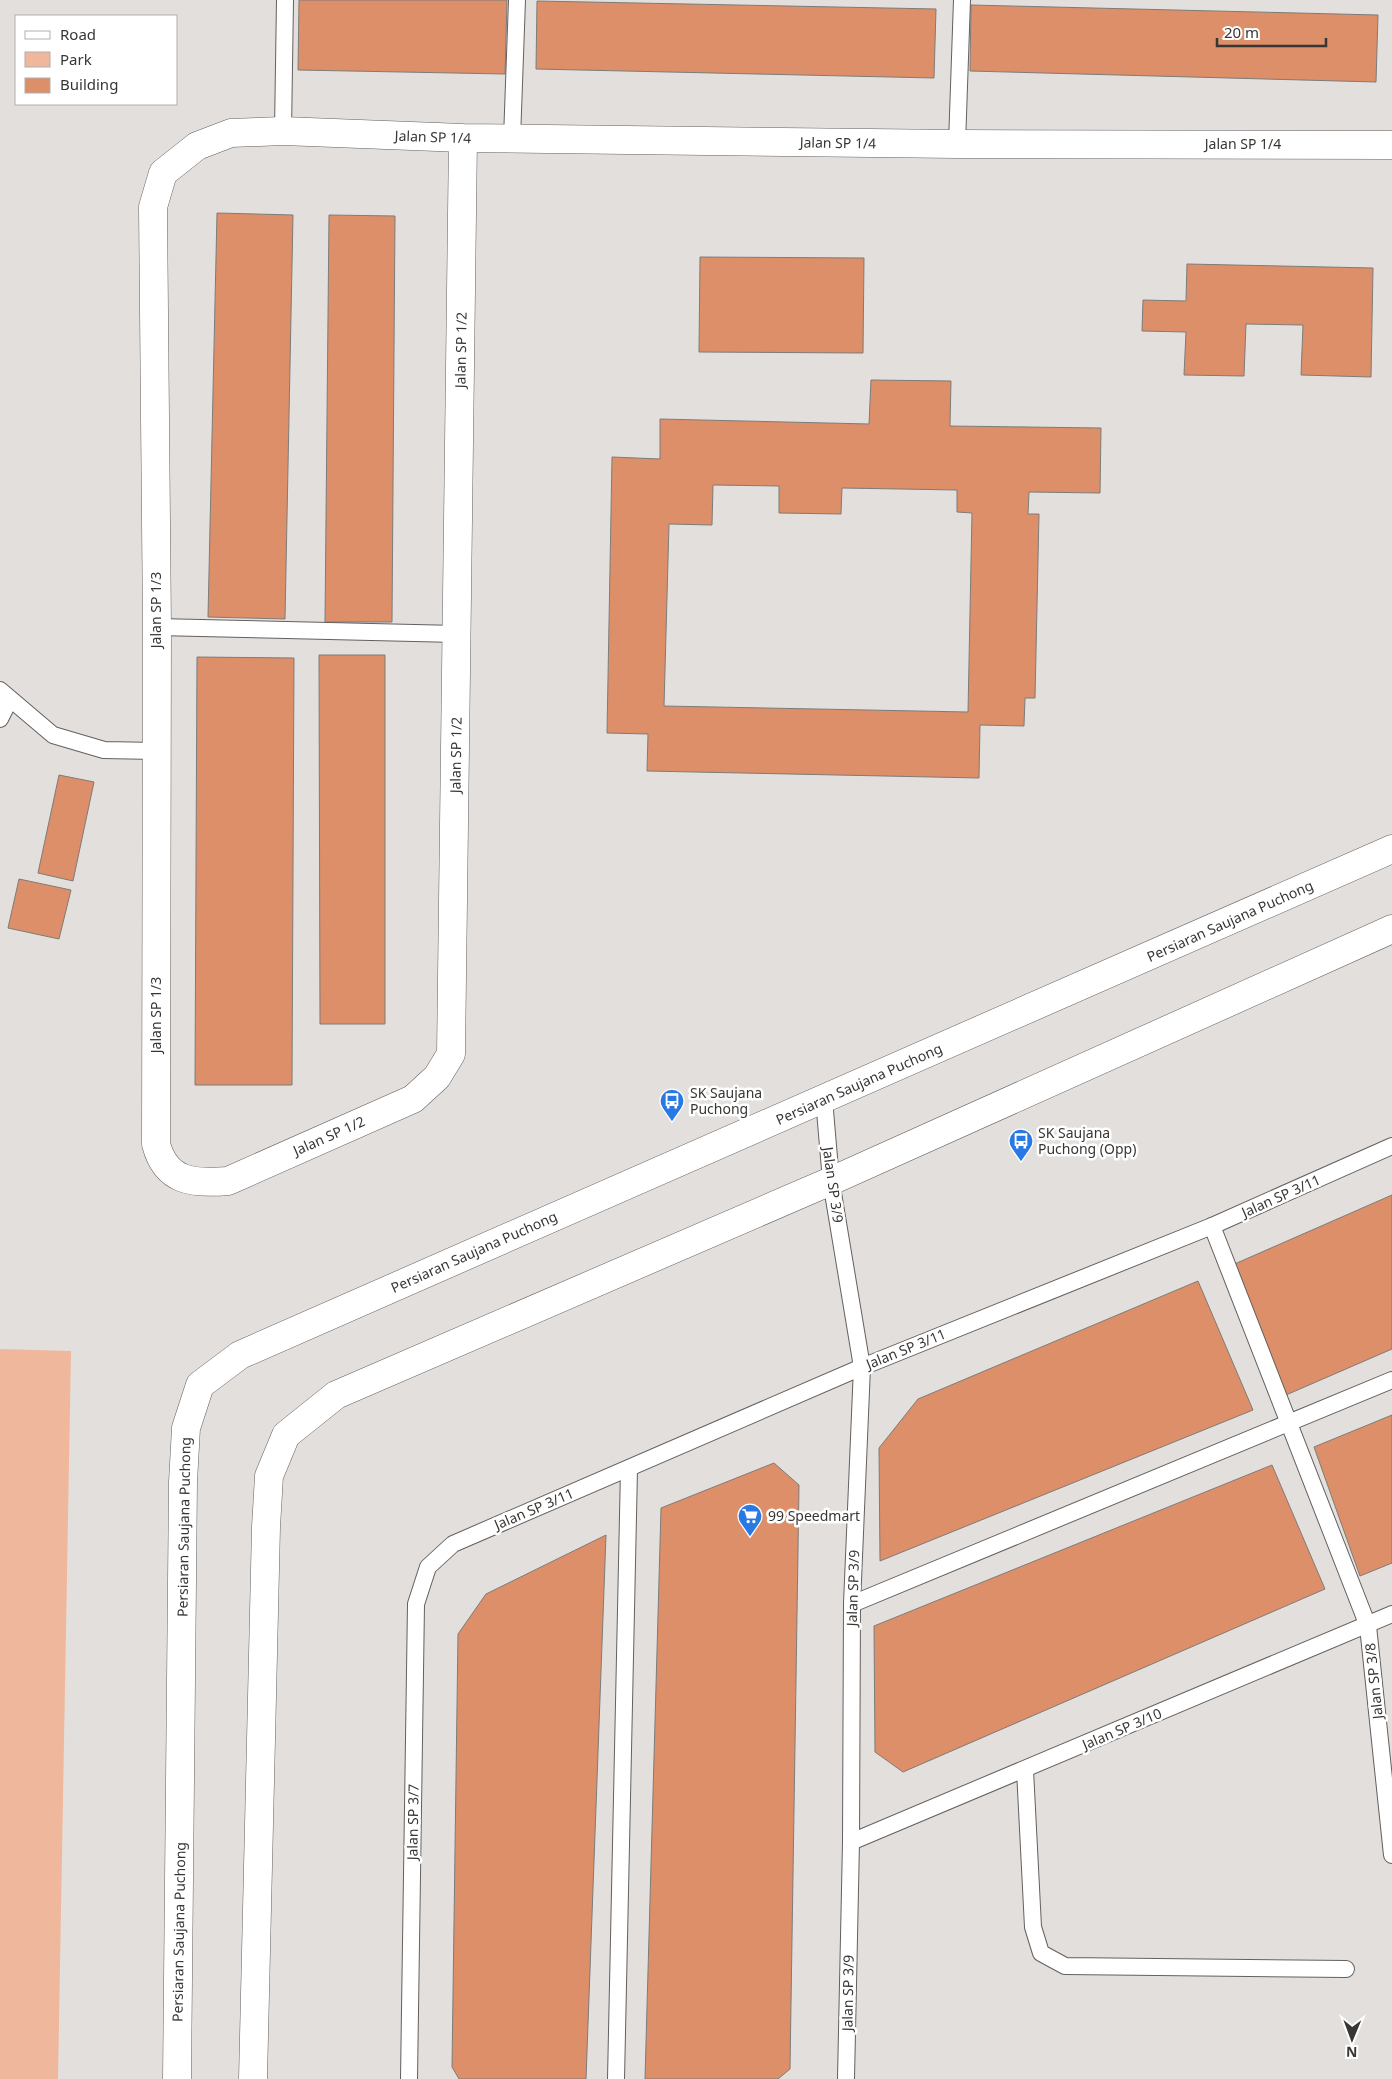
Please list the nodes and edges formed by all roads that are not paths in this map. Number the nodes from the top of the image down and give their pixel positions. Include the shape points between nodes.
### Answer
1 (285, 0) edge
2 (517, 0) edge
3 (962, 0) edge
4 (283, 131) junction
5 (463, 138) junction
6 (512, 139) junction
7 (957, 144) junction
8 (1392, 145) edge
9 (157, 627) junction
10 (457, 634) junction
11 (5, 695) edge
12 (0, 719) edge
13 (156, 751) junction
14 (1392, 849) edge
15 (1392, 929) edge
16 (824, 1099) junction
17 (1392, 1146) edge
18 (174, 1174) joint
19 (831, 1181) junction
20 (1212, 1226) junction
21 (862, 1367) junction
22 (1392, 1380) edge
23 (1289, 1422) junction
24 (629, 1469) junction
25 (428, 1567) joint
26 (852, 1604) junction
27 (1392, 1614) edge
28 (1368, 1626) junction
29 (1025, 1770) junction
30 (851, 1842) junction
31 (1392, 1856) edge
32 (1346, 1969) dead end
33 (177, 2079) edge
34 (253, 2079) edge
35 (410, 2079) edge
36 (616, 2079) edge
37 (846, 2079) edge

1 - 4 lane
2 - 6 lane
3 - 7 lane
4 - 5 street, Jalan SP 1/4
4 - 9 street, Jalan SP 1/3 via 231,133 197,146 164,173 153,207
5 - 6 street, Jalan SP 1/4
5 - 10 street, Jalan SP 1/2
6 - 7 street, Jalan SP 1/4
7 - 8 street, Jalan SP 1/4
9 - 10 lane
9 - 13 street, Jalan SP 1/3
10 - 18 street, Jalan SP 1/2 via 451,1054 437,1077 413,1099 228,1182 200,1183
11 - 12 lane
11 - 13 lane via 53,735 104,750
13 - 18 street, Jalan SP 1/3 via 156,1144 160,1160
14 - 16 street, Persiaran Saujana Puchong
15 - 19 street
16 - 19 lane, Jalan SP 3/9
16 - 33 street, Persiaran Saujana Puchong via 240,1355 200,1385 186,1428 183,1482
17 - 20 lane, Jalan SP 3/11
19 - 21 lane, Jalan SP 3/9
19 - 34 street via 336,1395 286,1435 270,1476 266,1527
20 - 21 lane, Jalan SP 3/11
20 - 23 lane, Jalan SP 3/8
21 - 24 lane, Jalan SP 3/11
21 - 26 lane, Jalan SP 3/9
22 - 23 lane
23 - 26 lane
23 - 28 lane, Jalan SP 3/8
24 - 25 lane, Jalan SP 3/11 via 453,1544
24 - 36 lane
25 - 35 lane, Jalan SP 3/7 via 416,1604
26 - 30 lane, Jalan SP 3/9
27 - 28 lane, Jalan SP 3/10
28 - 29 lane, Jalan SP 3/10
28 - 31 lane, Jalan SP 3/8
29 - 30 lane, Jalan SP 3/10
29 - 32 lane via 1033,1927 1041,1952 1065,1966
30 - 37 lane, Jalan SP 3/9

